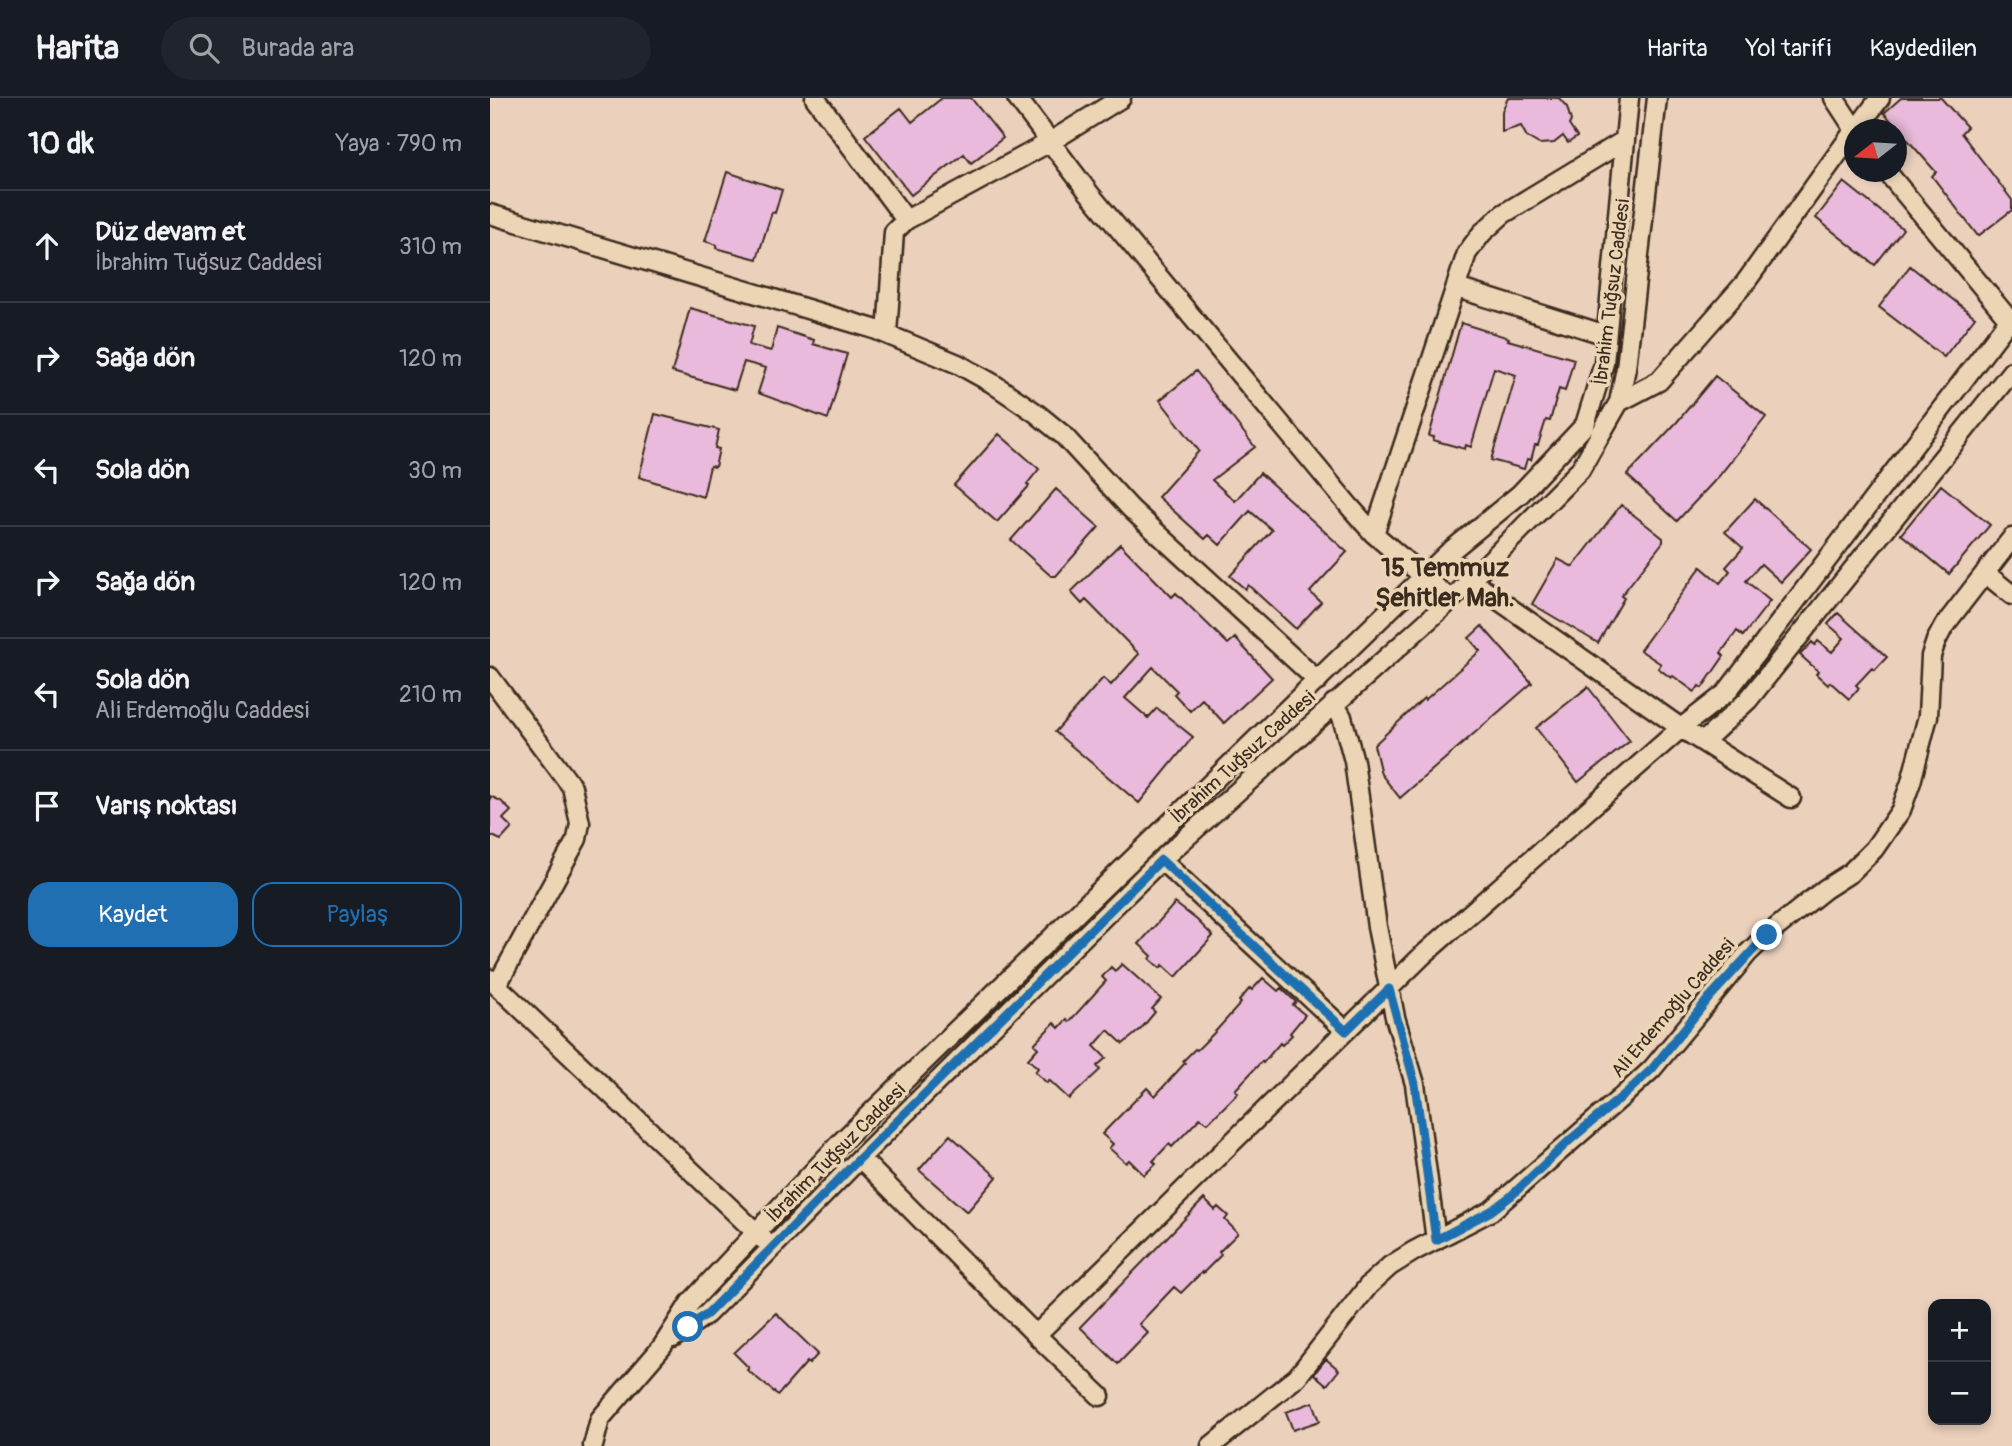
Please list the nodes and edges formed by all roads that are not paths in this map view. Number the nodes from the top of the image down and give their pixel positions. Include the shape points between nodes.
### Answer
1 (816, 98) edge
2 (1017, 98) edge
3 (1121, 98) edge
4 (1629, 98) edge
5 (1657, 98) edge
6 (1835, 98) edge
7 (1880, 98) edge
8 (1848, 119) edge
9 (1864, 119) edge
10 (1625, 140) junction
11 (1050, 142) junction
12 (1844, 145) edge
13 (1895, 182) edge
14 (490, 214) edge
15 (906, 220) junction
16 (1457, 288) junction
17 (2011, 321) edge
18 (887, 334) junction
19 (1606, 335) junction
20 (2012, 371) edge
21 (1619, 402) junction
22 (1374, 534) junction
23 (2012, 538) edge
24 (1447, 554) junction
25 (1985, 573) junction
26 (1425, 577) junction
27 (1469, 580) junction
28 (2012, 595) edge
29 (1451, 600) junction
30 (490, 677) edge
31 (1318, 681) junction
32 (1334, 703) junction
33 (1681, 728) junction
34 (1703, 742) junction
35 (1791, 798) dead end
36 (1161, 860) junction
37 (493, 982) edge
38 (1389, 989) junction
39 (1346, 1031) junction
40 (860, 1158) junction
41 (756, 1233) junction
42 (1436, 1240) junction
43 (772, 1247) junction
44 (1036, 1335) junction
45 (662, 1347) junction
46 (1100, 1396) dead end
47 (593, 1446) edge
48 (1211, 1446) edge

1 - 15 street
2 - 11 street
3 - 11 street
4 - 10 street, İbrahim Tuğsuz Caddesi
5 - 21 street, İbrahim Tuğsuz Caddesi
6 - 8 street
7 - 9 street
10 - 16 street via 1496,220 1467,253
10 - 19 street, İbrahim Tuğsuz Caddesi
11 - 15 street
11 - 22 street
12 - 21 street via 1745,283 1659,382
13 - 17 street
14 - 18 street
15 - 18 street via 894,232
16 - 19 street
16 - 22 street
17 - 33 street via 1726,693
18 - 31 street via 958,364 1036,413 1063,435 1131,509
19 - 24 street, İbrahim Tuğsuz Caddesi via 1604,363 1585,425 1520,495
20 - 34 street via 1748,700
21 - 27 street, İbrahim Tuğsuz Caddesi via 1580,470
22 - 26 street
23 - 25 street, Ali Erdemoğlu Caddesi
24 - 26 street, İbrahim Tuğsuz Caddesi
24 - 27 street
25 - 28 street
25 - 42 street, Ali Erdemoğlu Caddesi via 1936,640 1920,749 1901,810 1874,849 1748,953 1652,1069 1511,1196
26 - 29 street
26 - 31 street, İbrahim Tuğsuz Caddesi
27 - 29 street, İbrahim Tuğsuz Caddesi
27 - 33 street
29 - 32 street, İbrahim Tuğsuz Caddesi
30 - 37 street via 572,787 580,823 577,839
31 - 41 street, İbrahim Tuğsuz Caddesi via 849,1134
32 - 36 street, İbrahim Tuğsuz Caddesi
32 - 38 street via 1354,761
33 - 34 street
33 - 38 street
34 - 35 street
36 - 39 street
36 - 40 street, İbrahim Tuğsuz Caddesi
37 - 41 street
38 - 39 street
38 - 42 street via 1415,1084
39 - 44 street
40 - 43 street, İbrahim Tuğsuz Caddesi
40 - 44 street
41 - 43 street
41 - 45 street, İbrahim Tuğsuz Caddesi via 690,1303
42 - 48 street, Ali Erdemoğlu Caddesi via 1390,1266 1369,1285 1297,1377
43 - 45 street, İbrahim Tuğsuz Caddesi via 707,1314
44 - 46 street
45 - 47 street, İbrahim Tuğsuz Caddesi via 600,1419

